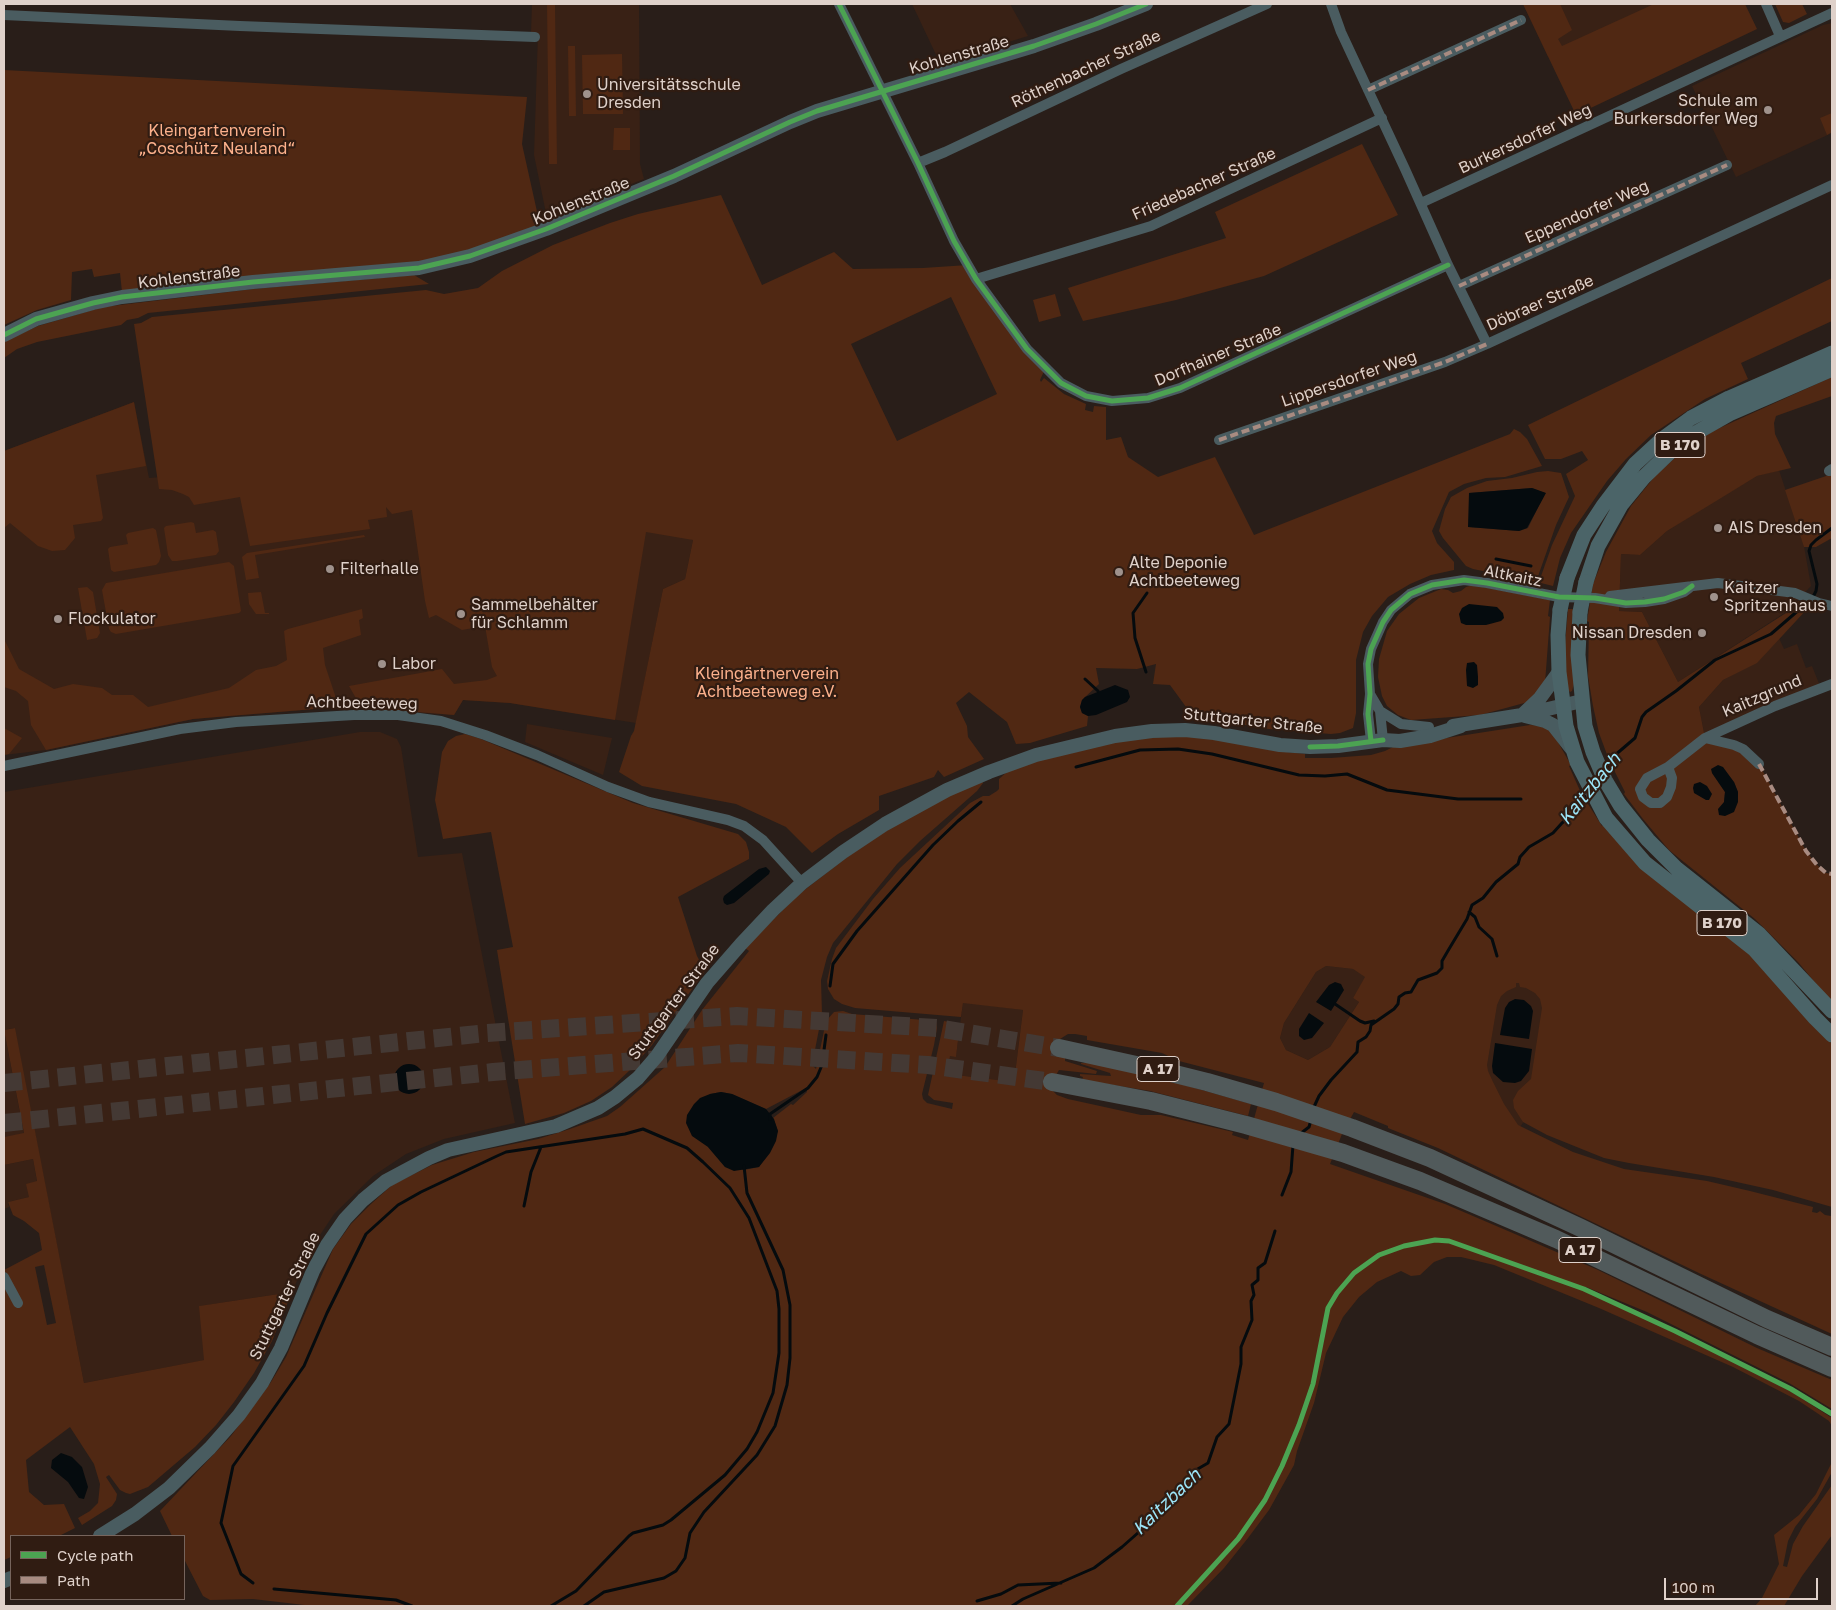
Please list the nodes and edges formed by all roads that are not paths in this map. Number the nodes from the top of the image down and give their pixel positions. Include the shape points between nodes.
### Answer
1 (839, 4) edge
2 (1146, 4) edge
3 (1267, 4) edge
4 (1331, 4) edge
5 (1766, 4) edge
6 (1832, 13) edge
7 (4, 14) edge
8 (1521, 20) dead end
9 (1780, 36) junction
10 (535, 37) dead end
11 (1368, 90) junction
12 (882, 91) junction
13 (1382, 118) junction
14 (918, 163) junction
15 (1727, 165) dead end
16 (1832, 185) edge
17 (1421, 203) junction
18 (1448, 265) junction
19 (976, 279) junction
20 (1459, 286) junction
21 (4, 335) edge
22 (1488, 344) junction
23 (1832, 353) edge
24 (1832, 369) edge
25 (1219, 440) dead end
26 (1692, 586) junction
27 (1595, 598) junction
28 (1832, 606) edge
29 (1559, 672) junction
30 (1832, 684) edge
31 (1370, 694) junction
32 (1582, 702) junction
33 (1562, 706) junction
34 (1380, 711) junction
35 (1522, 715) junction
36 (1461, 726) junction
37 (1429, 727) junction
38 (1705, 738) junction
39 (1377, 740) junction
40 (1575, 757) junction
41 (1759, 764) dead end
42 (4, 766) edge
43 (1668, 767) dead end
44 (802, 883) junction
45 (1832, 1011) edge
46 (1832, 1035) edge
47 (1059, 1048) tunnel mouth
48 (1052, 1082) tunnel mouth
49 (4, 1277) edge
50 (18, 1303) dead end
51 (1832, 1347) edge
52 (1832, 1368) edge
53 (102, 1535) edge

1 - 12 street, Dorfhainer Straße
2 - 12 main road, Kohlenstraße via 1034,46
3 - 14 street, Röthenbacher Straße
4 - 11 street, Döbraer Straße
5 - 9 street
6 - 9 street, Burkersdorfer Weg
7 - 10 street
8 - 11 street
9 - 17 street, Burkersdorfer Weg
11 - 13 street, Döbraer Straße
12 - 14 street, Dorfhainer Straße
12 - 21 main road, Kohlenstraße via 790,122 674,176 546,229 448,262 419,268 122,297 36,319
13 - 17 street, Döbraer Straße
13 - 19 street, Friedebacher Straße via 1151,226
14 - 19 street, Dorfhainer Straße
15 - 20 street, Eppendorfer Weg
16 - 22 street, Döbraer Straße
17 - 18 street, Döbraer Straße
18 - 19 street, Dorfhainer Straße via 1180,388 1148,398 1112,401 1086,396 1061,383 1027,349
18 - 20 street, Döbraer Straße
20 - 22 street, Döbraer Straße
22 - 25 street, Lippersdorfer Weg
23 - 29 main road, B 170, bridge via 1728,398 1691,418 1635,464 1584,535 1567,578 1560,610
24 - 32 main road, B 170, bridge via 1694,434 1644,477 1621,505 1598,546 1580,612 1578,655
26 - 27 street, Altkaitz
26 - 27 street, Altkaitz via 1664,599 1645,602 1626,603
26 - 28 street, Altkaitz via 1718,583 1795,593
27 - 31 street, Altkaitz via 1560,597 1464,580 1432,585 1410,594 1382,622 1371,649 1368,664
29 - 33 main road, B 170
29 - 35 main road via 1540,698
30 - 38 street, Kaitzgrund
31 - 34 street, Altkaitz
31 - 39 street, Altkaitz via 1368,714
32 - 33 main road, Stuttgarter Straße
32 - 45 main road, B 170 via 1585,726 1605,780 1648,840 1677,869 1759,934
33 - 35 main road, Stuttgarter Straße
33 - 40 main road, B 170
34 - 37 street, Altkaitz via 1401,724
34 - 39 street, Altkaitz
35 - 36 main road, Stuttgarter Straße
35 - 40 main road via 1553,726 1564,737
36 - 37 main road, Stuttgarter Straße
36 - 39 main road, Stuttgarter Straße via 1400,741
37 - 39 main road, Stuttgarter Straße
38 - 41 street, Kaitzgrund via 1743,749
38 - 43 street, Kaitzgrund
39 - 44 main road, Stuttgarter Straße via 1310,748 1214,733 1152,730 1073,744 990,772 918,805 843,852
40 - 46 main road, B 170 via 1606,818 1645,863 1754,949
42 - 44 street, Achtbeeteweg via 180,729 236,722 354,715 398,715 441,721 511,745 649,802 744,826 763,840
44 - 53 main road, Stuttgarter Straße via 728,958 657,1056 615,1097 556,1126 429,1158 386,1182 363,1200 327,1245 281,1348 239,1415 169,1488
47 - 51 highway, A 17 via 1159,1070 1254,1096 1430,1158
48 - 52 highway, A 17 via 1246,1124 1343,1153 1420,1181 1556,1239
49 - 50 street

